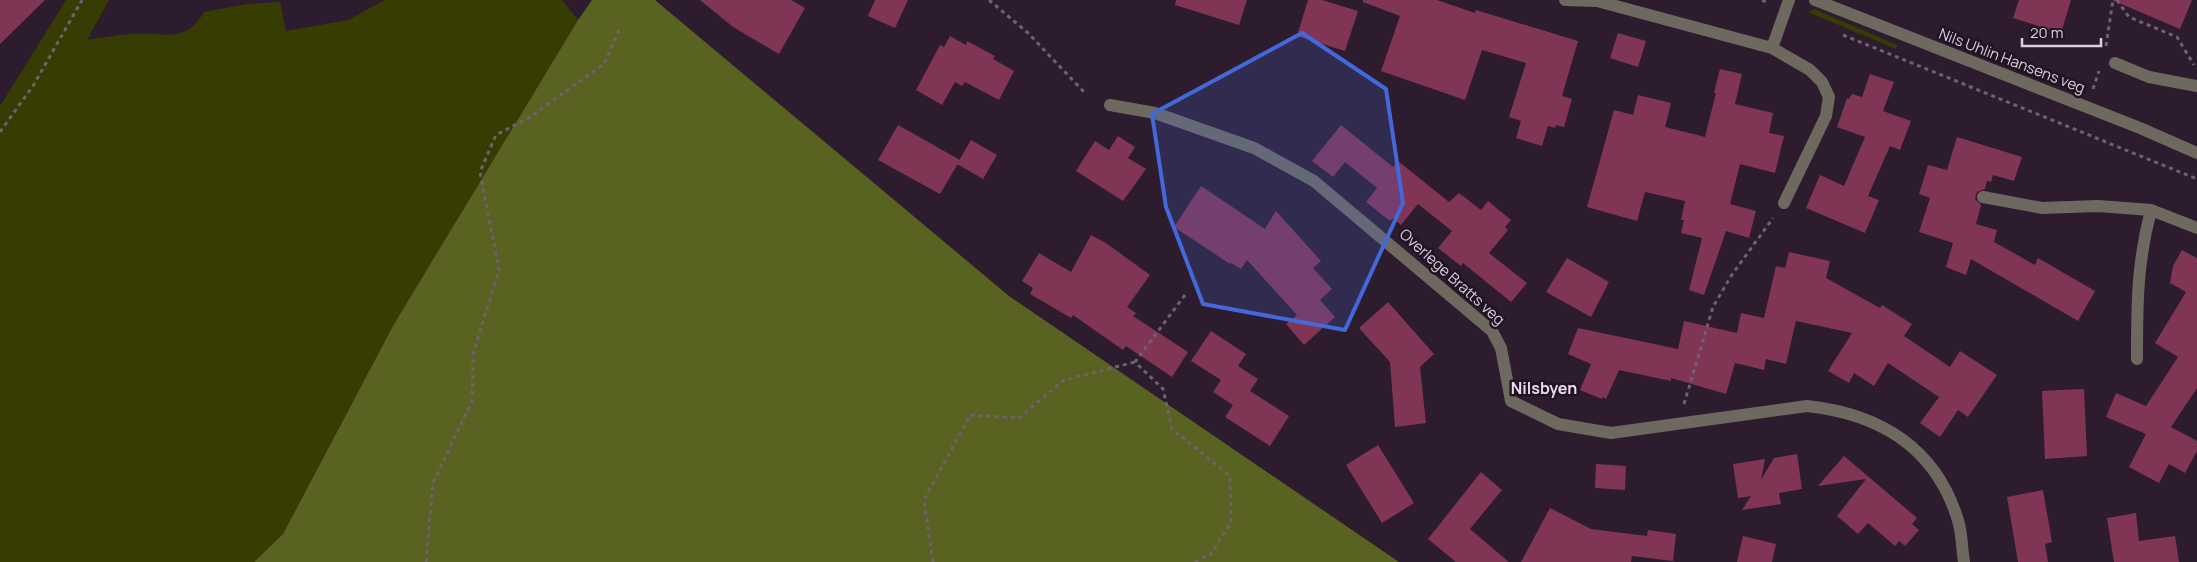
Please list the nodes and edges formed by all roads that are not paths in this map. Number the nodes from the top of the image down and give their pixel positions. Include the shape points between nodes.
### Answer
1 (1564, 0) edge
2 (1815, 0) edge
3 (1787, 5) edge
4 (1772, 48) junction
5 (2115, 63) dead end
6 (2197, 86) edge
7 (1110, 105) dead end
8 (2197, 153) edge
9 (1983, 197) dead end
10 (1784, 203) road end
11 (2151, 210) junction
12 (2197, 228) edge
13 (2137, 359) dead end
14 (1964, 562) edge

1 - 4 street via 1597,1
2 - 8 street, Nils Uhlin Hansens veg
3 - 4 street
4 - 10 street via 1810,70 1822,82 1829,97 1826,116
5 - 6 street via 2149,77
7 - 14 street, Overlege Bratts veg via 1155,113 1254,148 1314,181 1492,331 1501,348 1511,400 1558,424 1612,433 1807,406 1832,409 1896,434 1917,451 1938,475 1959,526
9 - 11 street via 2042,208 2098,206
11 - 12 street
11 - 13 street via 2137,288

